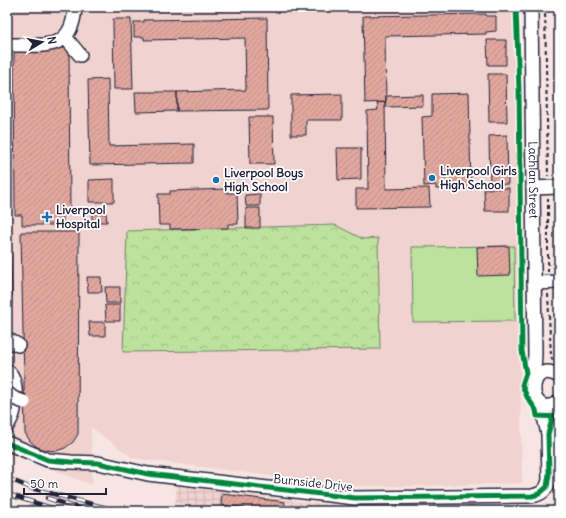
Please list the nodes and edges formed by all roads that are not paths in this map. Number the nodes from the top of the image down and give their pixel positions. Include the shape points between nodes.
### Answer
1 (75, 7) edge
2 (531, 7) edge
3 (66, 37) junction
4 (7, 45) edge
5 (80, 55) dead end
6 (559, 187) edge
7 (533, 188) junction
8 (559, 282) edge
9 (534, 283) junction
10 (535, 354) junction
11 (7, 371) edge
12 (556, 375) edge
13 (533, 386) junction
14 (7, 393) edge
15 (24, 402) dead end
16 (559, 403) edge
17 (541, 404) junction
18 (7, 426) edge
19 (548, 434) junction
20 (7, 443) edge

1 - 3 street
2 - 7 street, Lachlan Street
3 - 4 street via 52,44
3 - 5 street
6 - 7 street
7 - 9 street, Lachlan Street
8 - 9 street
9 - 10 street, Lachlan Street
10 - 12 street
10 - 13 street, Lachlan Street
11 - 18 street via 14,379 15,395 13,415
12 - 13 street via 538,378
13 - 17 street, Burnside Drive via 534,397
14 - 15 street, bridge
16 - 17 street via 551,406
16 - 19 street, Burnside Drive
17 - 19 street, Burnside Drive
19 - 20 street, Burnside Drive via 548,487 532,496 355,498 148,474 98,462 48,460

